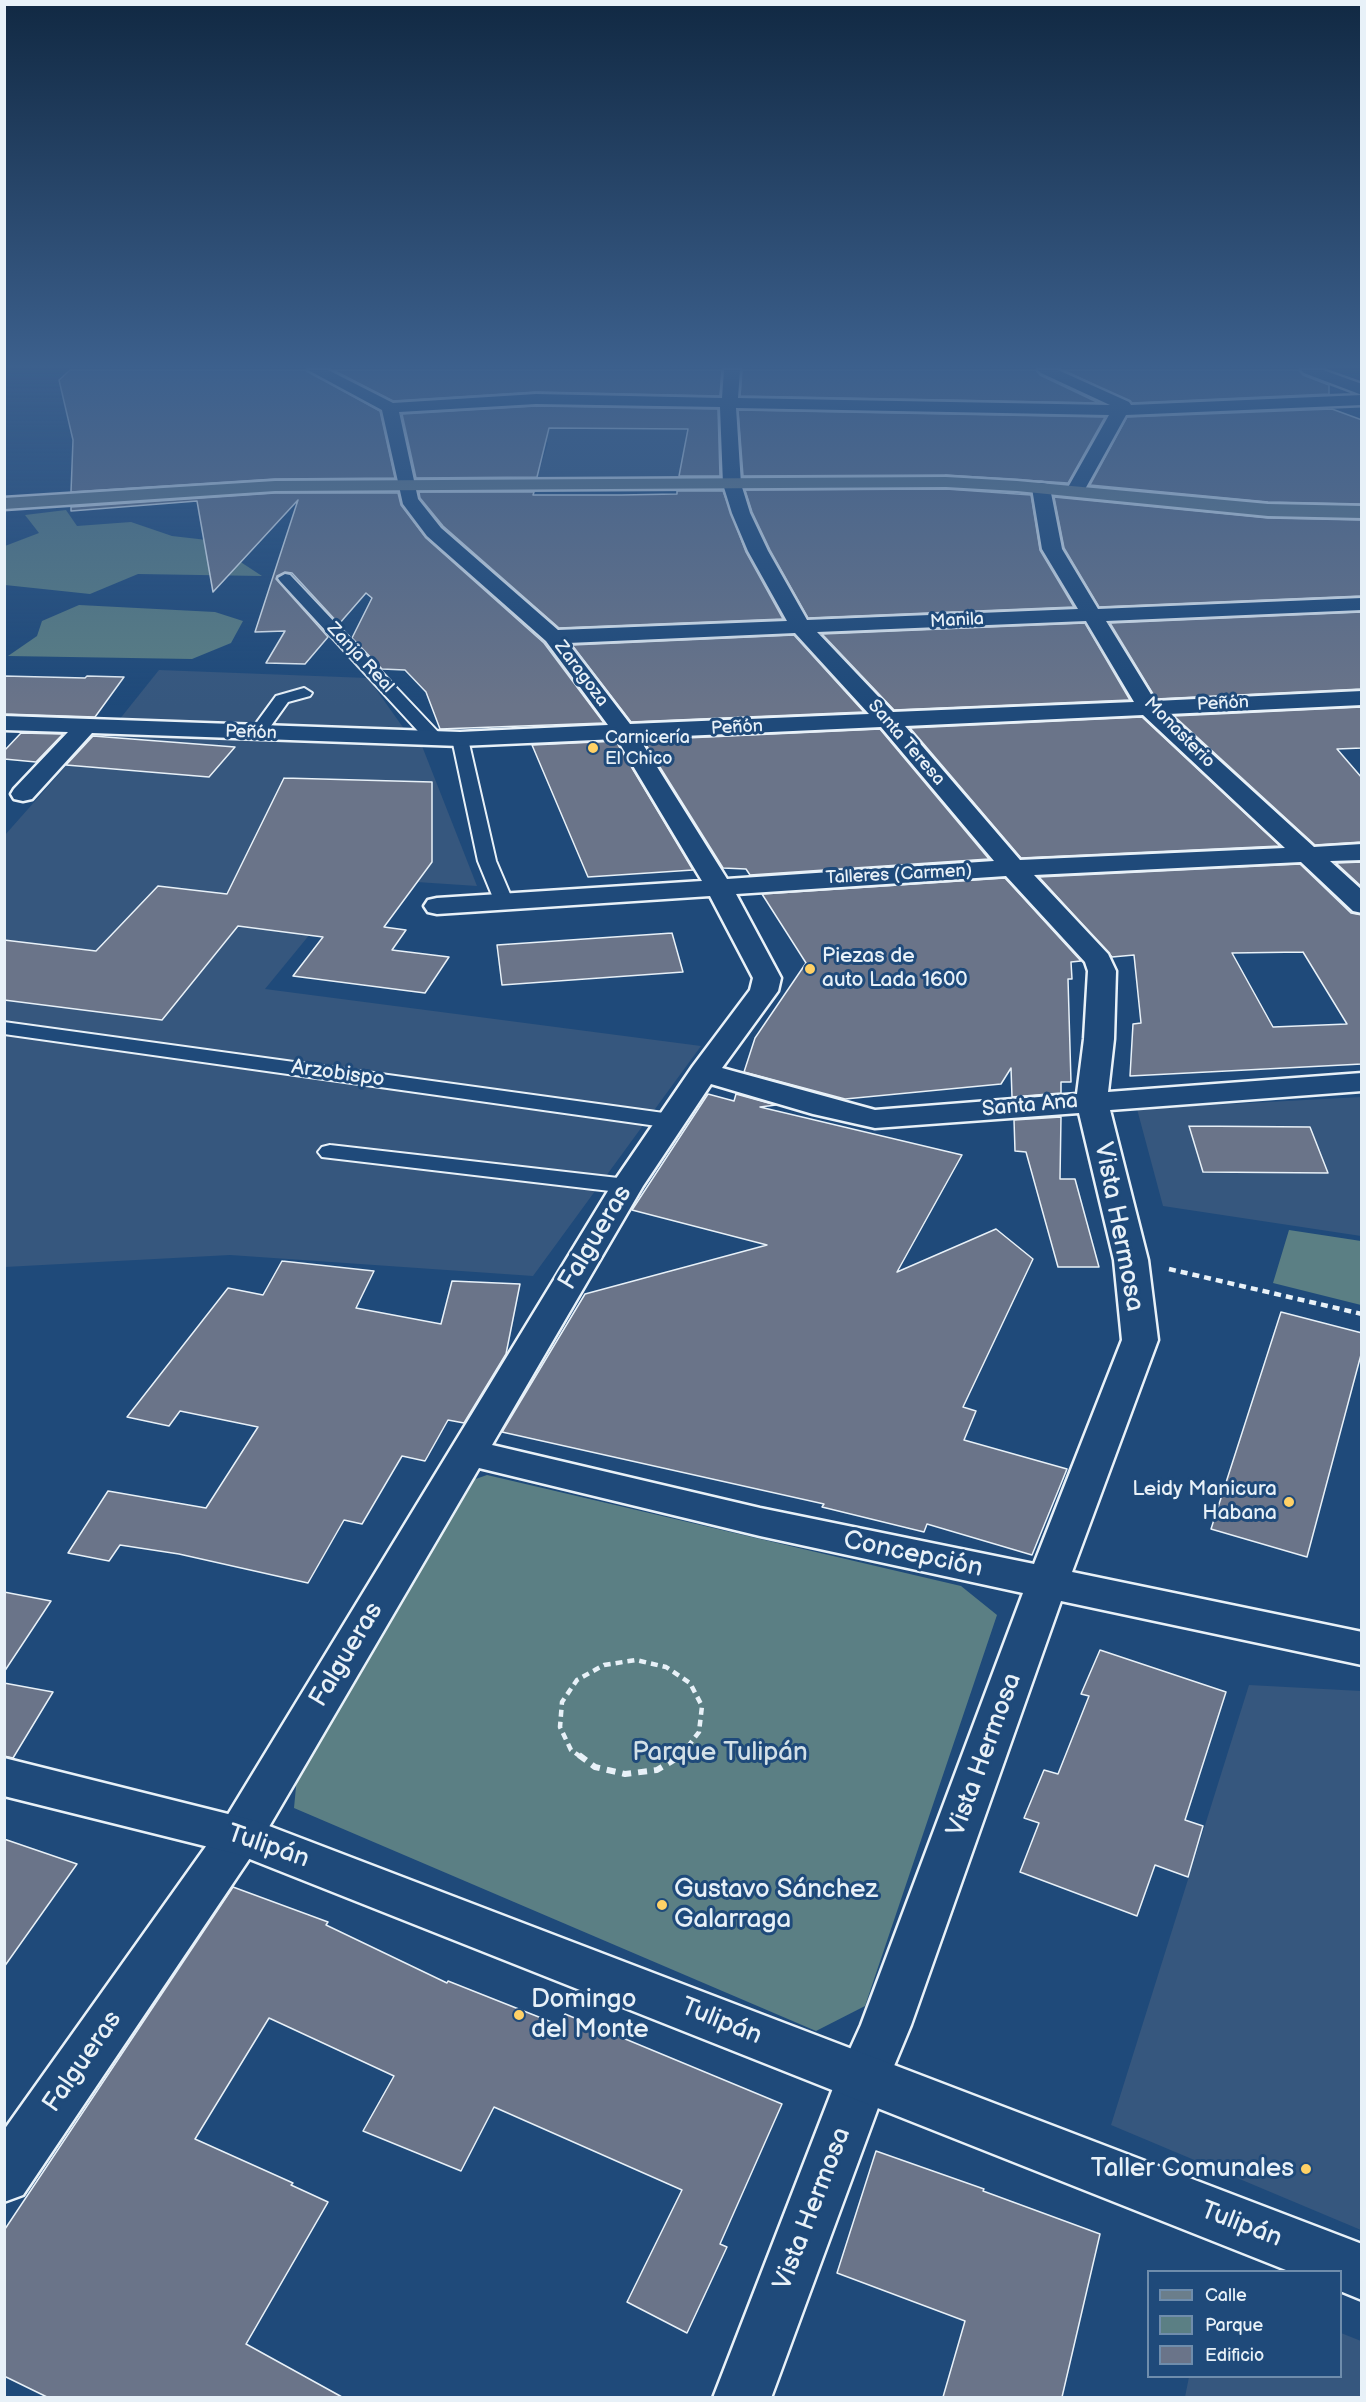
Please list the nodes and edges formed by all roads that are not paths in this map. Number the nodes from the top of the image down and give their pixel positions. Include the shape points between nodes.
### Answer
1 (936, 482) edge
2 (947, 482) edge
3 (1080, 482) edge
4 (406, 484) junction
5 (732, 484) junction
6 (1041, 488) junction
7 (1075, 491) junction
8 (4, 504) edge
9 (1361, 512) edge
10 (285, 578) dead end
11 (1362, 604) edge
12 (1092, 614) junction
13 (801, 628) junction
14 (553, 637) junction
15 (304, 693) dead end
16 (1362, 698) edge
17 (1149, 707) junction
18 (888, 720) junction
19 (4, 723) edge
20 (85, 727) junction
21 (257, 733) junction
22 (625, 733) junction
23 (434, 738) junction
24 (460, 739) junction
25 (23, 794) dead end
26 (1362, 852) edge
27 (1306, 855) junction
28 (1013, 868) junction
29 (718, 886) junction
30 (503, 901) junction
31 (1362, 905) edge
32 (437, 906) dead end
33 (4, 1028) edge
34 (704, 1072) junction
35 (1362, 1082) edge
36 (1092, 1101) junction
37 (671, 1121) junction
38 (330, 1152) dead end
39 (627, 1186) junction
40 (467, 1452) junction
41 (1047, 1583) junction
42 (1362, 1649) edge
43 (4, 1777) edge
44 (240, 1835) junction
45 (863, 2078) junction
46 (4, 2176) edge
47 (1362, 2272) edge
48 (742, 2397) edge

1 - 5 main road
2 - 6 main road
3 - 7 street
4 - 5 main road
4 - 8 main road via 235,487
4 - 14 street, Zaragoza via 409,501 434,532
5 - 13 street, Santa Teresa via 758,551
6 - 7 main road
6 - 12 street, Monasterio via 1052,549
7 - 9 main road via 1209,506
10 - 23 lane, Zanja Real
11 - 12 street, Manila
12 - 13 street, Manila
12 - 17 street, Monasterio
13 - 14 street, Manila
13 - 18 street, Santa Teresa
14 - 22 street, Zaragoza
15 - 21 lane via 282,699
16 - 17 street, Peñón
17 - 18 street, Peñón
17 - 27 street, Monasterio
18 - 22 street, Peñón
18 - 28 street, Santa Teresa
19 - 20 street, Peñón
20 - 21 street, Peñón
20 - 25 street
21 - 23 street, Peñón
22 - 24 street, Peñón
22 - 29 street, Zaragoza
23 - 24 street, Peñón
24 - 30 lane via 487,861
26 - 27 street, Talleres (Carmen)
27 - 28 street, Talleres (Carmen)
27 - 31 street, Monasterio
28 - 29 street, Talleres (Carmen)
28 - 36 street, Santa Teresa via 1098,960 1102,971
29 - 30 street, Talleres (Carmen)
29 - 34 street, Zaragoza via 767,978 764,992
30 - 32 street, Talleres (Carmen)
33 - 37 lane, Arzobispo
34 - 36 street, Santa Ana via 875,1119
34 - 37 street, Zaragoza
35 - 36 street, Santa Ana
36 - 41 street, Vista Hermosa via 1131,1260 1140,1340
37 - 39 street, Falgueras
38 - 39 lane
39 - 40 street, Falgueras
40 - 41 street, Concepción via 760,1522
40 - 44 street, Falgueras
41 - 42 street, Concepción
41 - 45 street, Vista Hermosa via 886,2025
43 - 44 street, Tulipán
44 - 45 street, Tulipán
44 - 46 street, Falgueras
45 - 47 street, Tulipán
45 - 48 street, Vista Hermosa

